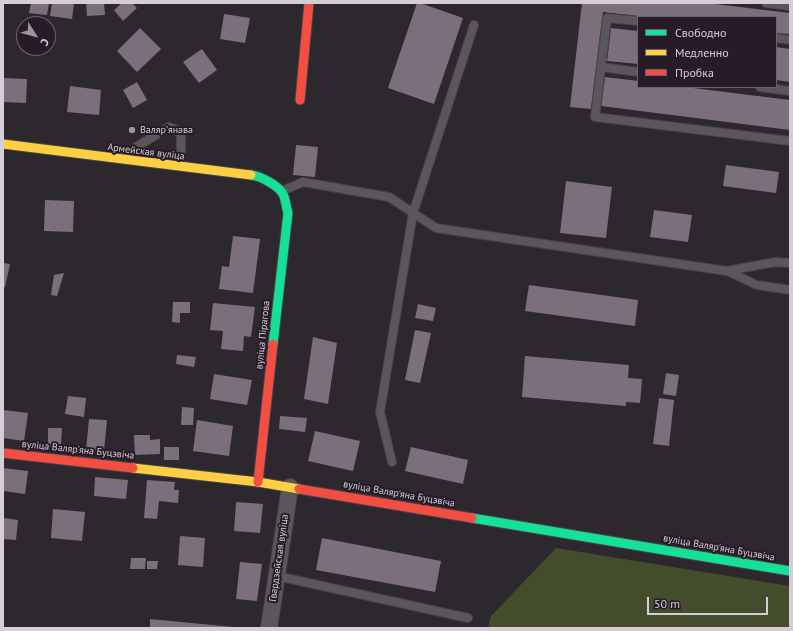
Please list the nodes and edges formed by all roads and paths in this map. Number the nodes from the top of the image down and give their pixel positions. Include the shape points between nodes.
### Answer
1 (309, 3) edge
2 (766, 3) edge
3 (790, 6) edge
4 (637, 21) edge
5 (474, 25) dead end
6 (777, 38) edge
7 (790, 40) edge
8 (601, 67) junction
9 (637, 72) edge
10 (768, 88) edge
11 (790, 91) edge
12 (300, 100) dead end
13 (790, 141) edge
14 (3, 144) edge
15 (115, 159) junction
16 (181, 167) junction
17 (282, 191) junction
18 (414, 213) junction
19 (790, 263) edge
20 (727, 271) junction
21 (790, 290) edge
22 (3, 453) edge
23 (392, 462) dead end
24 (258, 482) junction
25 (290, 487) junction
26 (790, 572) edge
27 (277, 576) junction
28 (468, 618) dead end
29 (269, 628) edge

1 - 12 street
2 - 3 lane
4 - 8 lane via 607,18
5 - 18 lane
6 - 7 lane
8 - 9 lane
8 - 13 lane via 595,117
10 - 11 lane
14 - 15 street, Армейская вуліца
15 - 16 street, Армейская вуліца
15 - 16 lane via 169,127 177,130 181,136
16 - 17 street, Армейская вуліца via 257,176
17 - 18 lane via 303,182 389,197
17 - 24 street, вуліца Пірагова via 288,213
18 - 20 lane via 436,228
18 - 23 lane via 380,412
19 - 20 lane via 776,262
20 - 21 lane via 757,285
22 - 24 street, вуліца Валяр'яна Буцэвіча
24 - 25 street, вуліца Валяр'яна Буцэвіча
25 - 26 street, вуліца Валяр'яна Буцэвіча
25 - 27 street, Гвардзейская вуліца
27 - 28 lane
27 - 29 street, Гвардзейская вуліца

